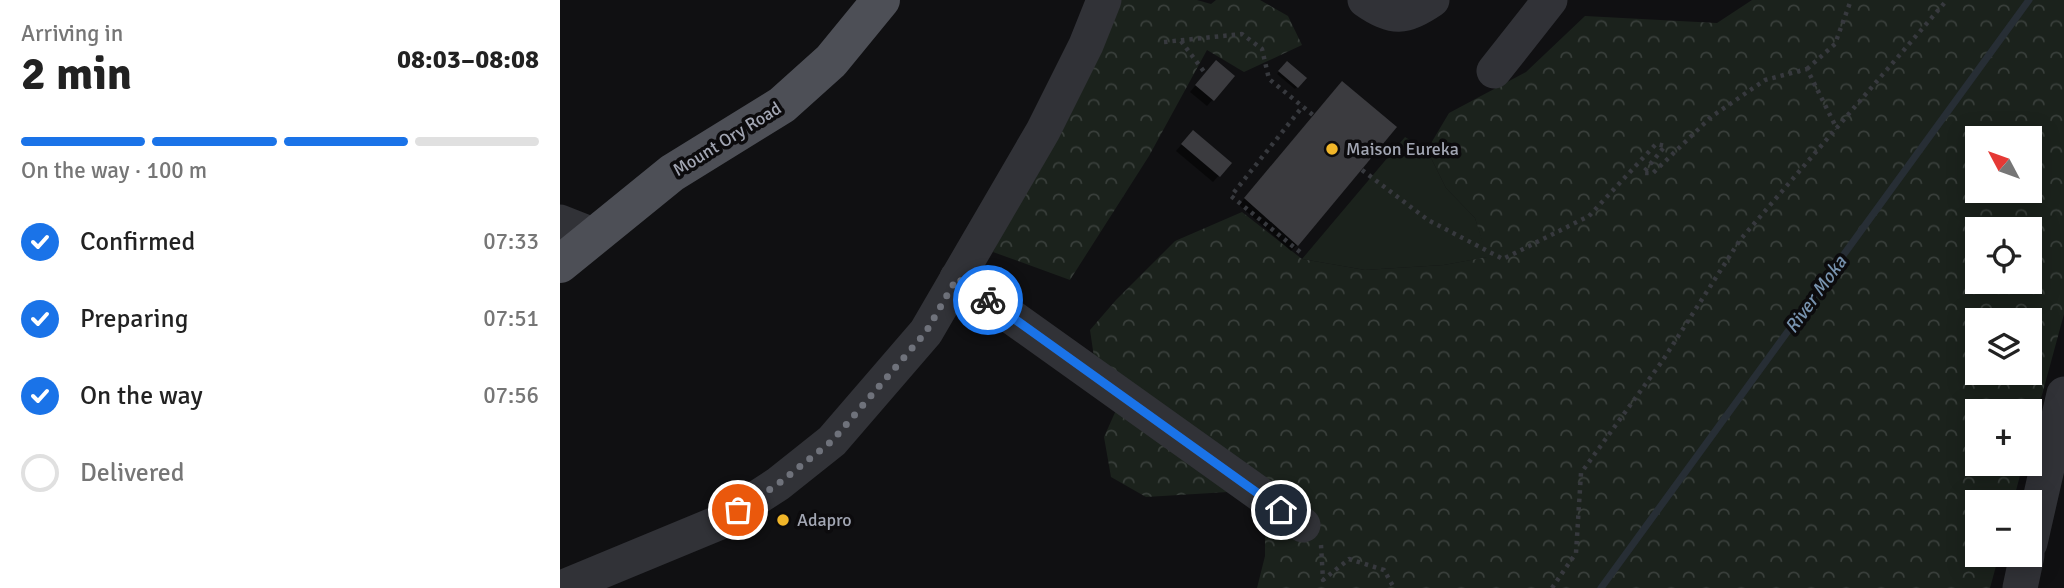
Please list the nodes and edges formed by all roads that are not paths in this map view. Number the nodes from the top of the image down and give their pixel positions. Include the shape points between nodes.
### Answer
1 (881, 0) edge
2 (1104, 0) edge
3 (1365, 0) edge
4 (1432, 0) edge
5 (1550, 0) edge
6 (1494, 71) dead end
7 (577, 228) edge
8 (560, 264) edge
9 (957, 278) junction
10 (2064, 394) edge
11 (2042, 490) edge
12 (1303, 526) road end
13 (2024, 567) edge
14 (561, 588) edge
15 (2020, 588) edge

1 - 7 main road, Mount Ory Road via 831,61 782,105
2 - 9 street via 1043,131
3 - 4 street via 1382,12 1410,15
5 - 6 street
7 - 8 main road, Mount Ory Road
9 - 12 street
9 - 14 street via 926,332 832,441 789,475 718,523
10 - 11 street
13 - 15 street

